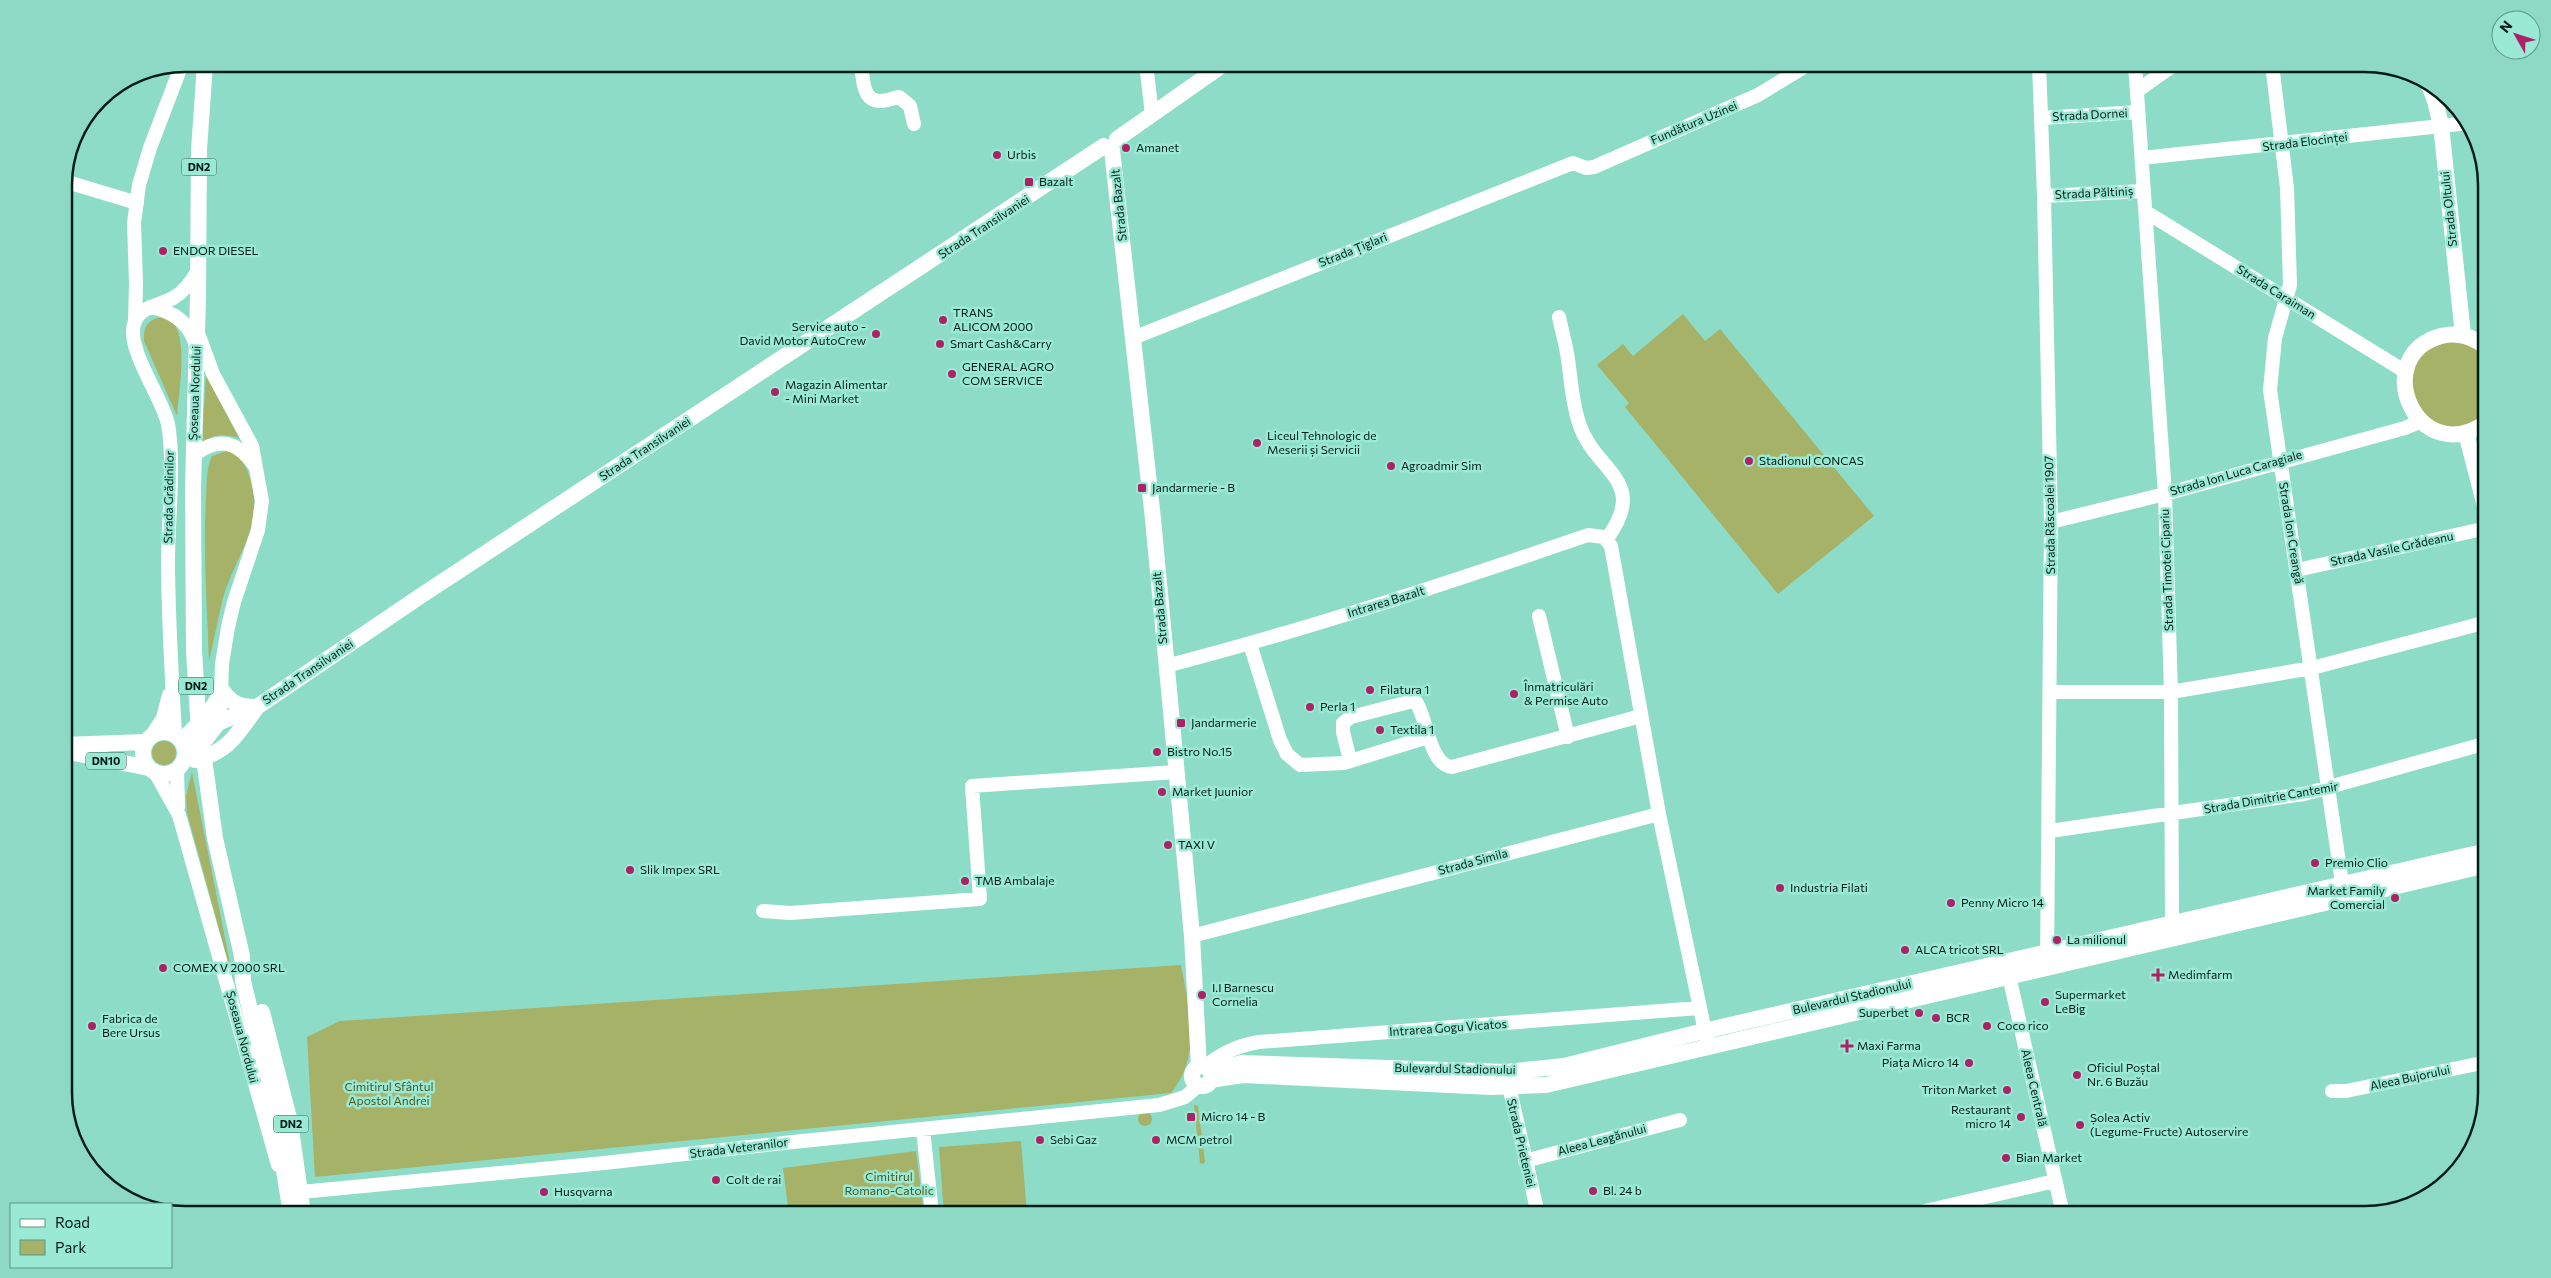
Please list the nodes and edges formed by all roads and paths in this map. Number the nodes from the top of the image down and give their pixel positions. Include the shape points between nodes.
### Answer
1 (179, 72) edge
2 (204, 72) edge
3 (861, 72) edge
4 (1147, 72) edge
5 (1212, 72) edge
6 (1796, 72) edge
7 (2039, 72) edge
8 (2136, 72) edge
9 (2164, 72) edge
10 (2273, 72) edge
11 (2137, 91) junction
12 (2433, 96) edge
13 (2138, 112) junction
14 (1152, 114) junction
15 (2041, 118) junction
16 (914, 124) dead end
17 (2459, 124) edge
18 (2441, 125) junction
19 (1111, 145) junction
20 (2283, 145) junction
21 (2142, 158) junction
22 (1573, 163) joint
23 (73, 185) edge
24 (2144, 191) junction
25 (2044, 196) junction
26 (136, 204) junction
27 (2146, 212) junction
28 (198, 270) junction
29 (2287, 299) junction
30 (150, 307) junction
31 (1559, 317) dead end
32 (135, 322) junction
33 (197, 328) junction
34 (2463, 335) junction
35 (1133, 338) junction
36 (2478, 343) edge
37 (197, 348) junction
38 (2406, 372) junction
39 (2421, 421) junction
40 (2478, 427) edge
41 (2466, 433) junction
42 (194, 455) junction
43 (2280, 460) junction
44 (258, 470) junction
45 (2478, 479) edge
46 (2164, 494) junction
47 (2051, 522) junction
48 (2478, 530) edge
49 (1605, 539) junction
50 (2297, 570) junction
51 (1539, 616) dead end
52 (2478, 624) edge
53 (1250, 644) junction
54 (1166, 666) junction
55 (2312, 668) junction
56 (172, 680) junction
57 (222, 690) junction
58 (2051, 692) junction
59 (2171, 692) junction
60 (257, 707) junction
61 (1641, 716) junction
62 (220, 722) junction
63 (1428, 737) junction
64 (1568, 737) junction
65 (149, 738) junction
66 (73, 746) edge
67 (2478, 746) edge
68 (73, 749) edge
69 (181, 751) junction
70 (1350, 760) junction
71 (152, 770) junction
72 (1176, 772) junction
73 (2329, 789) junction
74 (1658, 814) junction
75 (2171, 814) junction
76 (179, 815) junction
77 (2050, 831) junction
78 (2478, 852) edge
79 (2478, 867) edge
80 (2342, 883) junction
81 (762, 911) dead end
82 (2172, 923) junction
83 (1192, 936) junction
84 (2047, 960) junction
85 (2008, 969) junction
86 (1699, 1008) junction
87 (1704, 1031) junction
88 (1708, 1048) junction
89 (2478, 1064) edge
90 (1202, 1075) junction
91 (1507, 1079) junction
92 (2332, 1091) dead end
93 (1680, 1120) dead end
94 (923, 1129) junction
95 (1525, 1161) junction
96 (2056, 1181) junction
97 (294, 1203) edge
98 (931, 1206) edge
99 (1539, 1206) edge
100 (1946, 1206) edge
101 (2061, 1206) edge

1 - 26 street, Strada Grădinilor via 150,148
2 - 28 main road, Șoseaua Nordului / DN2 via 199,150
3 - 16 street via 865,92 870,98 881,101 899,97 910,106
4 - 14 street
5 - 14 main road, Strada Transilvaniei
6 - 22 street, Fundătura Uzinei via 1758,96 1594,167
7 - 15 street, Strada Răscoalei 1907
8 - 11 street, Strada Timotei Cipariu
9 - 11 street
10 - 20 street, Strada Ion Creangă
11 - 13 street, Strada Timotei Cipariu
12 - 18 main road, Strada Oltului
13 - 15 street, Strada Dornei
13 - 21 street, Strada Timotei Cipariu
14 - 19 main road, Strada Transilvaniei
15 - 25 street, Strada Răscoalei 1907
17 - 18 street, Strada Elocinței
18 - 20 street, Strada Elocinței
18 - 34 main road, Strada Oltului
19 - 35 main road, Strada Bazalt
19 - 60 main road, Strada Transilvaniei via 442,581
20 - 21 street, Strada Elocinței
20 - 29 street, Strada Ion Creangă via 2290,286
21 - 24 street, Strada Timotei Cipariu
22 - 35 street, Strada Țiglari
23 - 26 street
24 - 25 street, Strada Păltiniș
24 - 27 street, Strada Timotei Cipariu
25 - 47 street, Strada Răscoalei 1907
26 - 32 street, Strada Grădinilor
27 - 29 street, Strada Caraiman
27 - 46 street, Strada Timotei Cipariu
28 - 30 street via 174,298
28 - 33 main road, Șoseaua Nordului / DN2
29 - 38 street, Strada Caraiman
29 - 43 street, Strada Ion Creangă via 2275,338 2270,371 2273,423
30 - 32 street via 141,312
30 - 37 street via 177,317 190,331
31 - 49 street via 1579,425 1622,488 1623,510
32 - 56 street, Strada Grădinilor via 136,349 164,410 169,435 168,563
33 - 37 main road, Șoseaua Nordului / DN2
33 - 44 street via 207,362 252,446
34 - 36 main road
34 - 38 main road via 2449,334 2426,343 2416,353
35 - 54 main road, Strada Bazalt
37 - 42 main road, Șoseaua Nordului / DN2
38 - 39 main road via 2404,382 2408,403
39 - 41 main road via 2441,432
39 - 43 street, Strada Ion Luca Caragiale
40 - 41 main road
41 - 45 main road
42 - 44 street via 217,443 230,444 248,456
42 - 97 main road, Șoseaua Nordului / DN2 via 193,623 198,716 207,791 223,882 242,956 252,977 283,1087 296,1152
43 - 46 street, Strada Ion Luca Caragiale
43 - 50 street, Strada Ion Creangă
44 - 57 street via 262,488 261,515 228,627
46 - 47 street, Strada Ion Luca Caragiale
46 - 59 street, Strada Timotei Cipariu
47 - 58 street, Strada Răscoalei 1907
48 - 50 street, Strada Vasile Grădeanu
49 - 53 street, Intrarea Bazalt via 1588,535 1455,581
49 - 61 street via 1611,546
50 - 55 street, Strada Ion Creangă
51 - 64 street
52 - 55 street
53 - 54 street, Intrarea Bazalt
53 - 70 street via 1280,740 1288,754 1300,765
54 - 72 main road, Strada Bazalt
55 - 59 street
55 - 73 street, Strada Ion Creangă
56 - 65 street via 163,718
56 - 69 street, Șoseaua Nordului
57 - 60 main road via 234,704
57 - 62 street
57 - 69 street
58 - 59 street
58 - 77 street, Strada Răscoalei 1907
59 - 75 street, Strada Timotei Cipariu
60 - 62 main road, Strada Transilvaniei
60 - 69 main road via 228,746 220,751
61 - 64 street
61 - 74 street
62 - 69 main road, Strada Transilvaniei
63 - 64 street via 1442,763 1452,767
63 - 70 street
63 - 70 street via 1416,702 1351,717 1343,723
65 - 66 main road, DN10
65 - 69 main road via 161,732
65 - 71 main road via 142,753
67 - 73 street, Strada Dimitrie Cantemir
68 - 71 main road, DN10
69 - 71 main road via 170,773
69 - 76 street, Șoseaua Nordului
71 - 76 street, Șoseaua Nordului
72 - 81 street via 972,786 980,899 790,913
72 - 83 main road, Strada Bazalt
73 - 75 street, Strada Dimitrie Cantemir
73 - 80 street, Strada Ion Creangă
74 - 83 street, Strada Simila
74 - 86 street
75 - 77 street, Strada Dimitrie Cantemir
75 - 82 street, Strada Timotei Cipariu
76 - 97 street, Șoseaua Nordului via 272,1148
77 - 84 street, Strada Răscoalei 1907
78 - 80 main road, Bulevardul Stadionului
79 - 84 main road, Bulevardul Stadionului
80 - 82 main road, Bulevardul Stadionului
82 - 84 main road, Bulevardul Stadionului
83 - 90 main road, Strada Bazalt
84 - 85 main road, Bulevardul Stadionului
85 - 87 main road, Bulevardul Stadionului
85 - 88 main road, Bulevardul Stadionului
85 - 96 street, Aleea Centrală
86 - 87 street
86 - 90 street, Intrarea Gogu Vicatos via 1259,1042 1225,1051
87 - 88 street
87 - 91 main road, Bulevardul Stadionului
88 - 91 main road, Bulevardul Stadionului via 1567,1082 1526,1088
89 - 92 street, Aleea Bujorului via 2346,1091
90 - 91 main road, Bulevardul Stadionului
90 - 94 street, Strada Veteranilor via 1177,1100 1159,1105
91 - 95 street, Strada Prieteniei
93 - 95 street, Aleea Leagănului
94 - 97 street, Strada Veteranilor via 604,1163
94 - 98 street
95 - 99 street, Strada Prieteniei
96 - 100 street
96 - 101 street, Aleea Centrală

